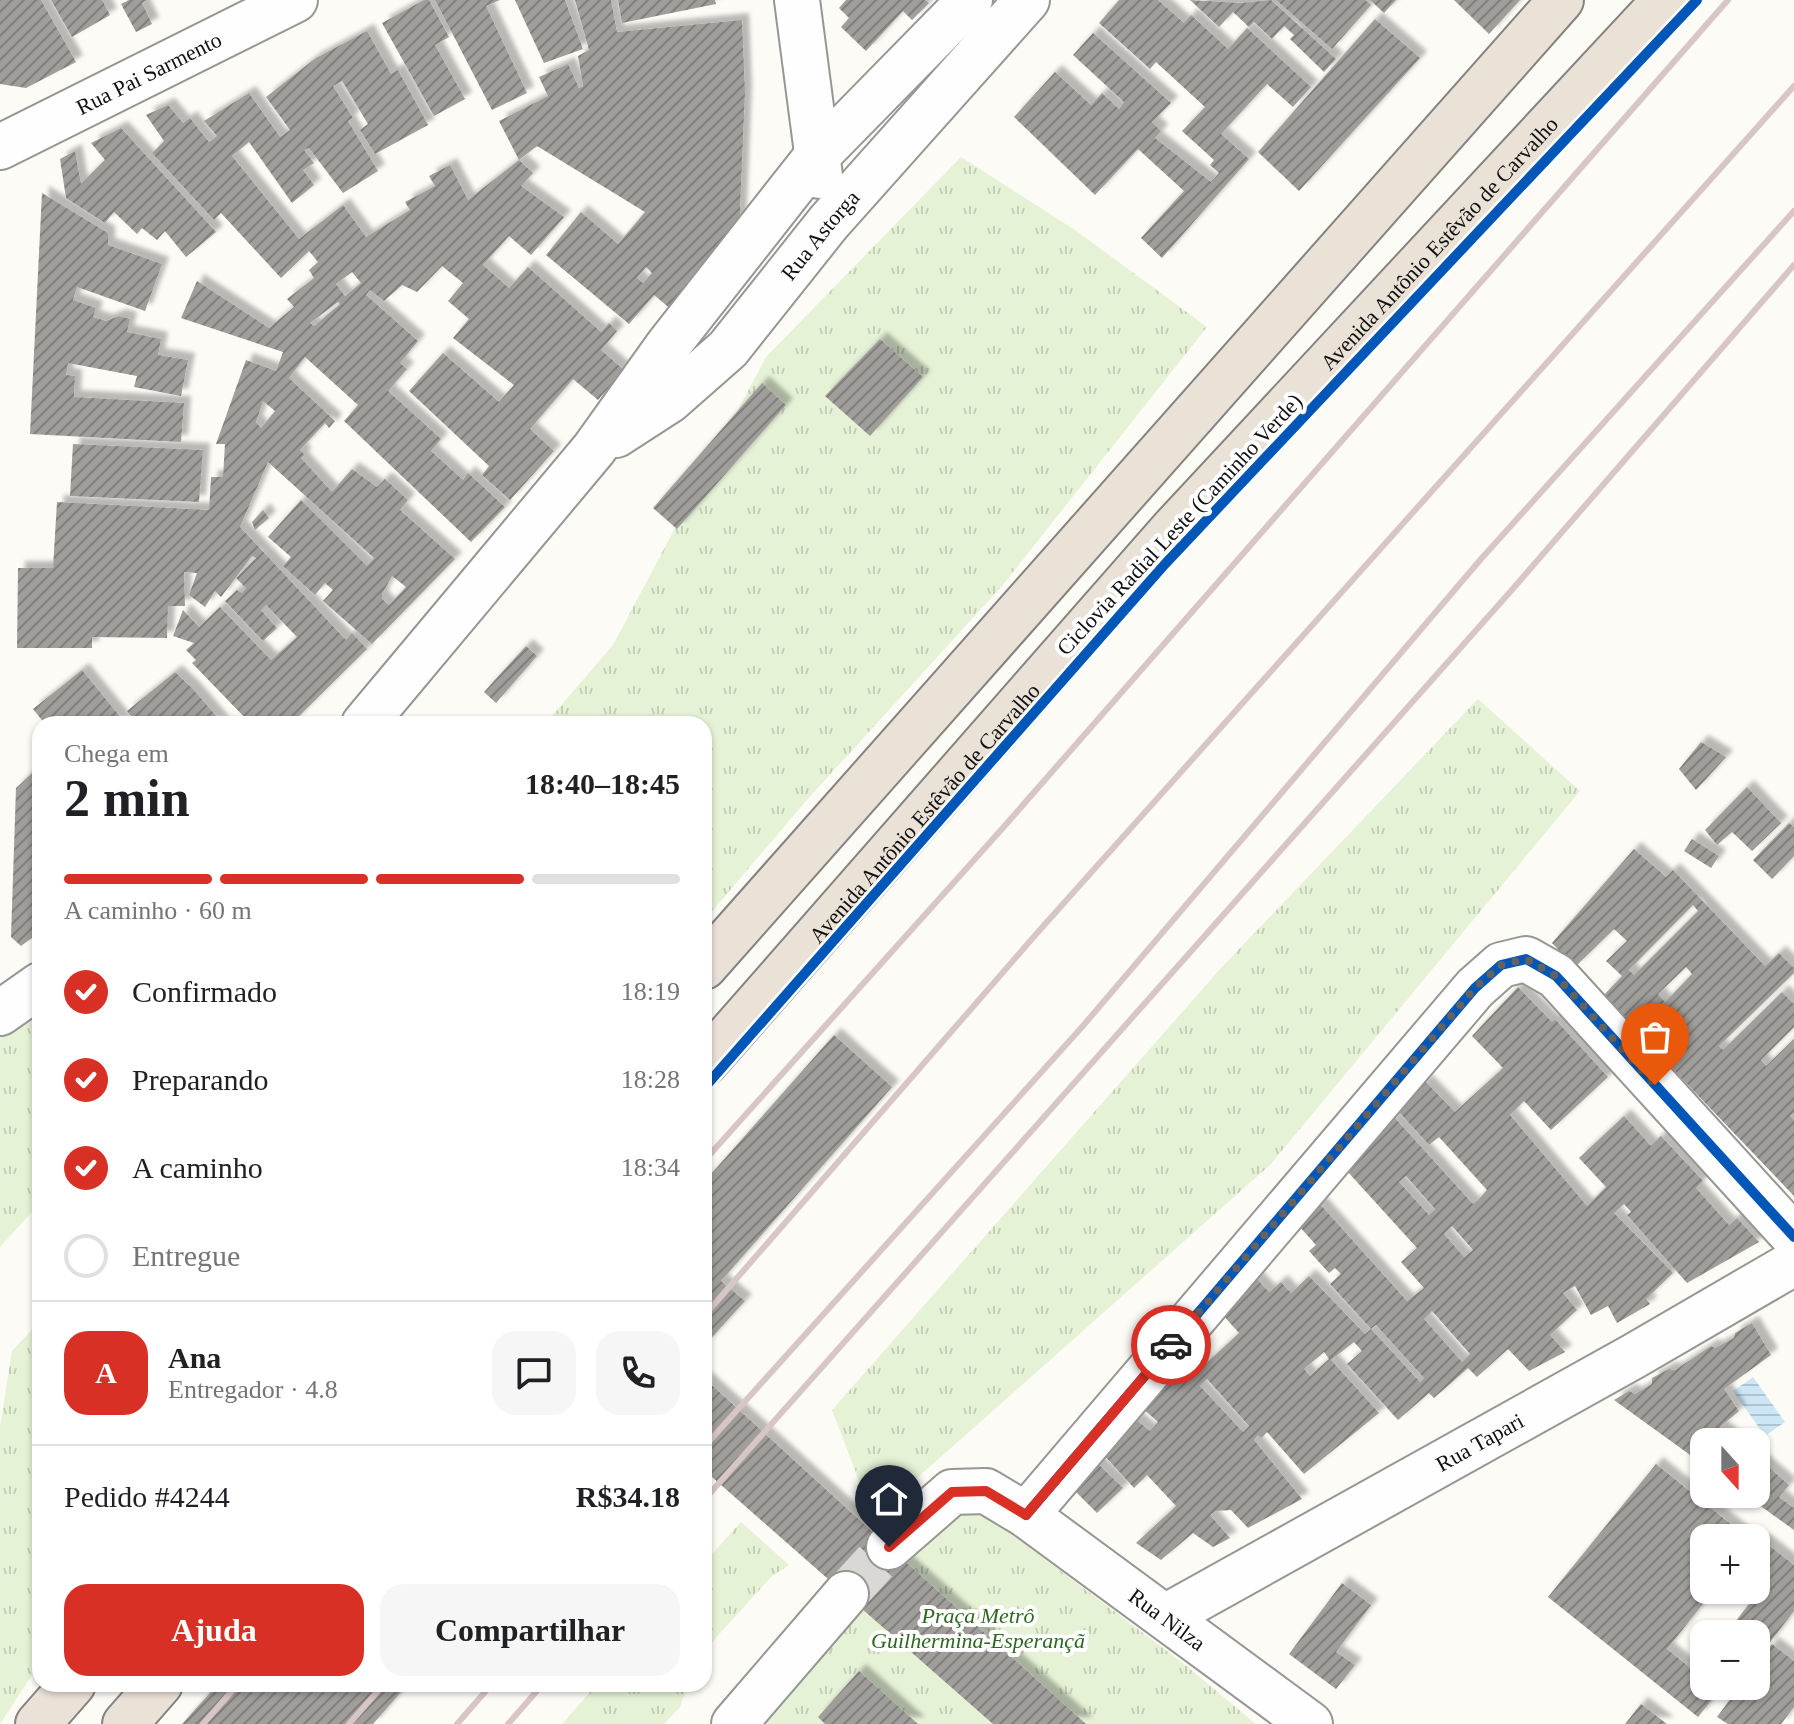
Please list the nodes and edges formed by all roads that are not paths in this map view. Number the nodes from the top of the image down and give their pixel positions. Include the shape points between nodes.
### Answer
1 (295, 0) edge
2 (797, 0) edge
3 (970, 0) edge
4 (1027, 0) edge
5 (1561, 0) edge
6 (1665, 0) edge
7 (0, 147) edge
8 (816, 157) junction
9 (829, 222) junction
10 (594, 449) junction
11 (371, 716) edge
12 (712, 958) edge
13 (32, 991) edge
14 (0, 1013) edge
15 (712, 1055) edge
16 (1794, 1237) edge
17 (1794, 1263) edge
18 (1026, 1515) junction
19 (889, 1547) tunnel mouth
20 (846, 1594) tunnel mouth
21 (1165, 1617) junction
22 (66, 1692) edge
23 (153, 1692) edge
24 (38, 1724) edge
25 (125, 1724) edge
26 (734, 1724) edge
27 (1310, 1724) edge

1 - 7 street, Rua Pai Sarmento
2 - 8 street
3 - 8 street, Rua Astorga
4 - 9 street, Rua Astorga
5 - 12 highway
6 - 15 highway, Avenida Antônio Estêvão de Carvalho via 1172,530
8 - 9 street
8 - 10 street, Rua Astorga
9 - 10 street, Rua Astorga via 728,349 670,400
10 - 11 street, Rua Astorga
13 - 14 street
16 - 18 street via 1556,976 1526,959 1501,965 1475,988
17 - 21 street, Rua Tapari
18 - 19 street, Rua Nilza via 986,1491 952,1492
18 - 21 street, Rua Nilza
20 - 26 street
21 - 27 street, Rua Nilza
22 - 24 highway
23 - 25 highway

